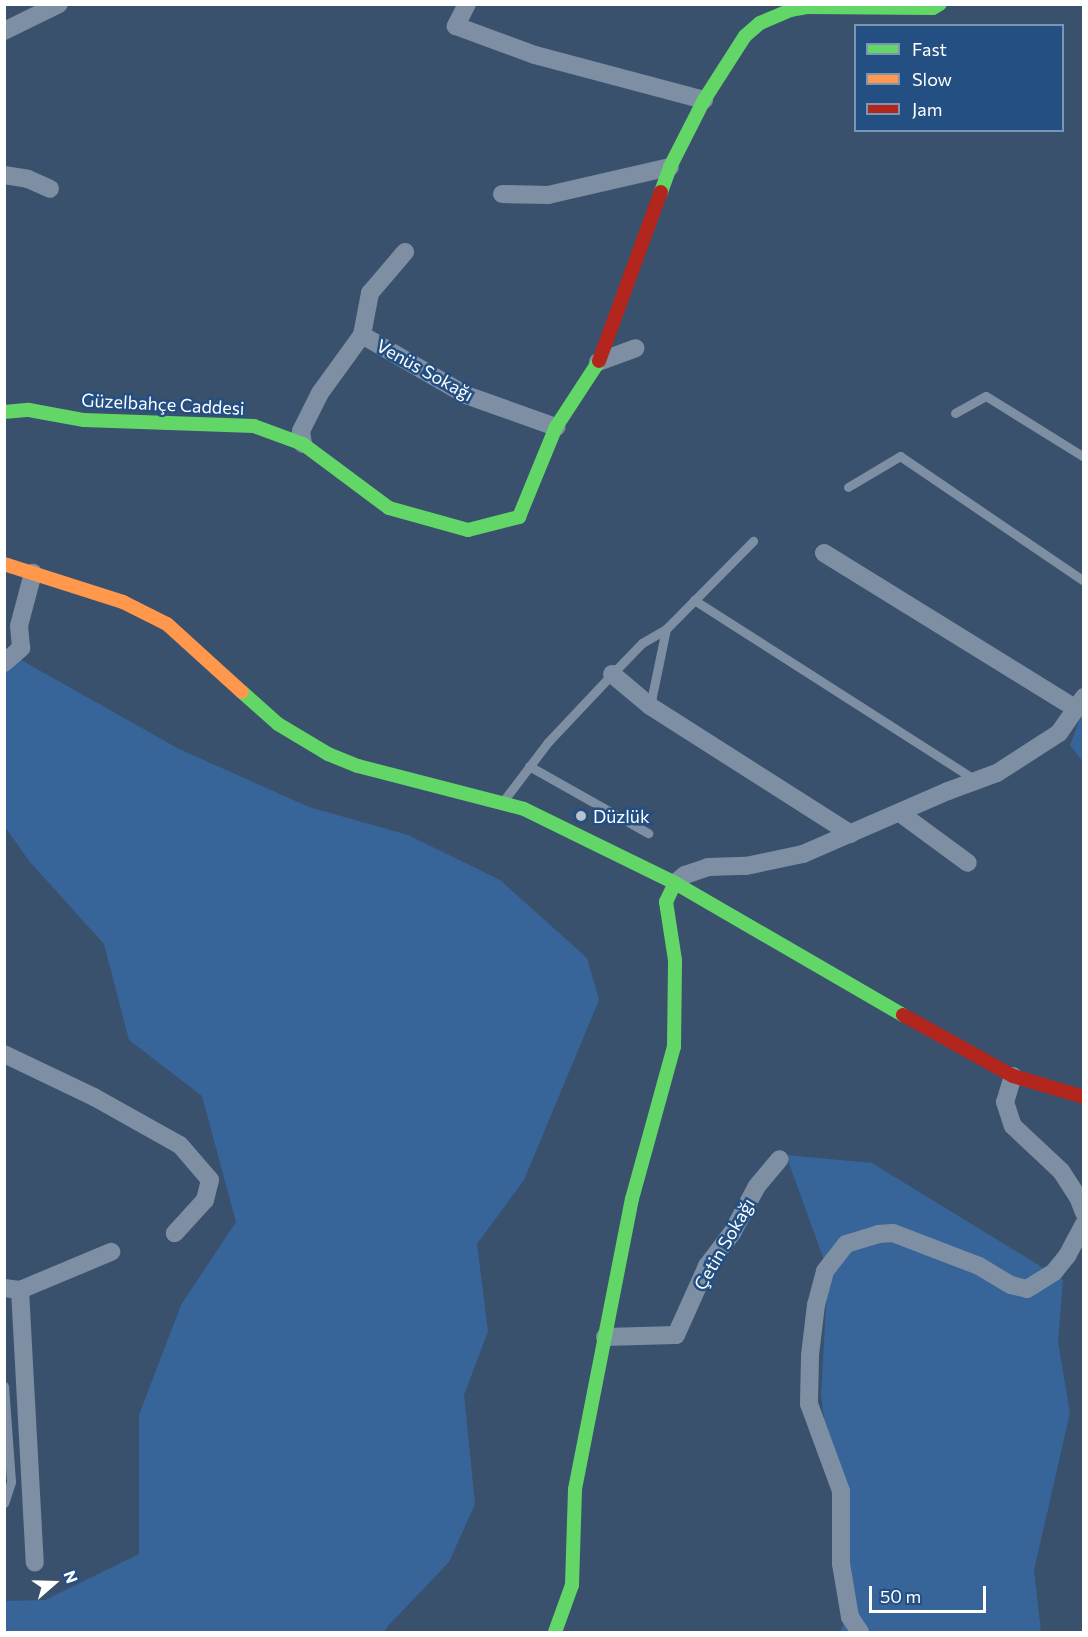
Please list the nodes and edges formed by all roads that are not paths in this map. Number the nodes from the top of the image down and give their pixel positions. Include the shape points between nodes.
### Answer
1 (467, 4) edge
2 (940, 4) edge
3 (61, 5) edge
4 (4, 31) edge
5 (704, 100) junction
6 (670, 167) junction
7 (4, 175) edge
8 (50, 189) dead end
9 (502, 194) dead end
10 (405, 252) dead end
11 (362, 335) junction
12 (636, 348) dead end
13 (598, 362) junction
14 (4, 412) edge
15 (955, 413) dead end
16 (556, 427) junction
17 (303, 444) junction
18 (1083, 458) edge
19 (848, 487) dead end
20 (753, 541) dead end
21 (824, 553) dead end
22 (4, 564) edge
23 (33, 573) junction
24 (1083, 580) edge
25 (694, 600) junction
26 (666, 629) junction
27 (4, 663) edge
28 (612, 674) junction
29 (1080, 703) edge
30 (650, 706) junction
31 (529, 766) junction
32 (977, 782) junction
33 (502, 802) junction
34 (900, 813) junction
35 (648, 833) dead end
36 (851, 834) junction
37 (968, 863) dead end
38 (675, 883) junction
39 (4, 1054) edge
40 (1013, 1076) junction
41 (1083, 1097) edge
42 (780, 1159) dead end
43 (1083, 1213) edge
44 (1083, 1224) edge
45 (175, 1233) dead end
46 (111, 1252) dead end
47 (12, 1289) edge
48 (605, 1337) junction
49 (4, 1386) edge
50 (4, 1503) edge
51 (35, 1563) dead end
52 (555, 1632) edge
53 (860, 1632) edge

1 - 5 street via 456,26 535,55
2 - 5 street via 922,8 807,7 774,16 746,36
3 - 4 street
5 - 6 street
6 - 9 street via 548,195
6 - 13 street
7 - 8 street via 28,179
10 - 11 street, Venüs Sokağı via 370,293
11 - 16 street, Venüs Sokağı via 466,395
11 - 17 street, Venüs Sokağı via 320,393 301,431
12 - 13 street
13 - 16 street
14 - 17 street, Güzelbahçe Caddesi via 29,410 84,420 254,426
15 - 18 lane via 986,396
16 - 17 street, Güzelbahçe Caddesi via 519,517 468,530 389,508
19 - 24 lane via 900,456
20 - 25 lane
21 - 29 street
22 - 23 street
23 - 27 street via 19,626 21,648
23 - 33 street via 123,602 167,624 278,724 328,754 358,766
25 - 26 lane
25 - 32 lane
26 - 28 lane via 642,643
26 - 30 lane
28 - 30 street
28 - 31 lane
29 - 32 street via 1048,742
30 - 36 street
31 - 33 lane
31 - 35 lane
32 - 34 street
33 - 38 street via 550,821
34 - 36 street
34 - 37 street
36 - 38 street via 803,854 746,866 708,867
38 - 40 street
38 - 48 street via 666,902 675,960 674,1047 632,1198
39 - 45 street via 94,1097 180,1145 210,1180 205,1200
40 - 41 street
40 - 43 street via 1005,1102 1013,1126 1061,1171
42 - 48 street, Çetin Sokağı via 757,1186 732,1233 707,1266 676,1335
44 - 53 street via 1054,1272 1028,1289 893,1233 846,1244 825,1271 810,1354 810,1404 841,1491 842,1564 850,1617
46 - 47 street
47 - 51 street
48 - 52 street via 575,1490 572,1585
49 - 50 lane via 11,1482

